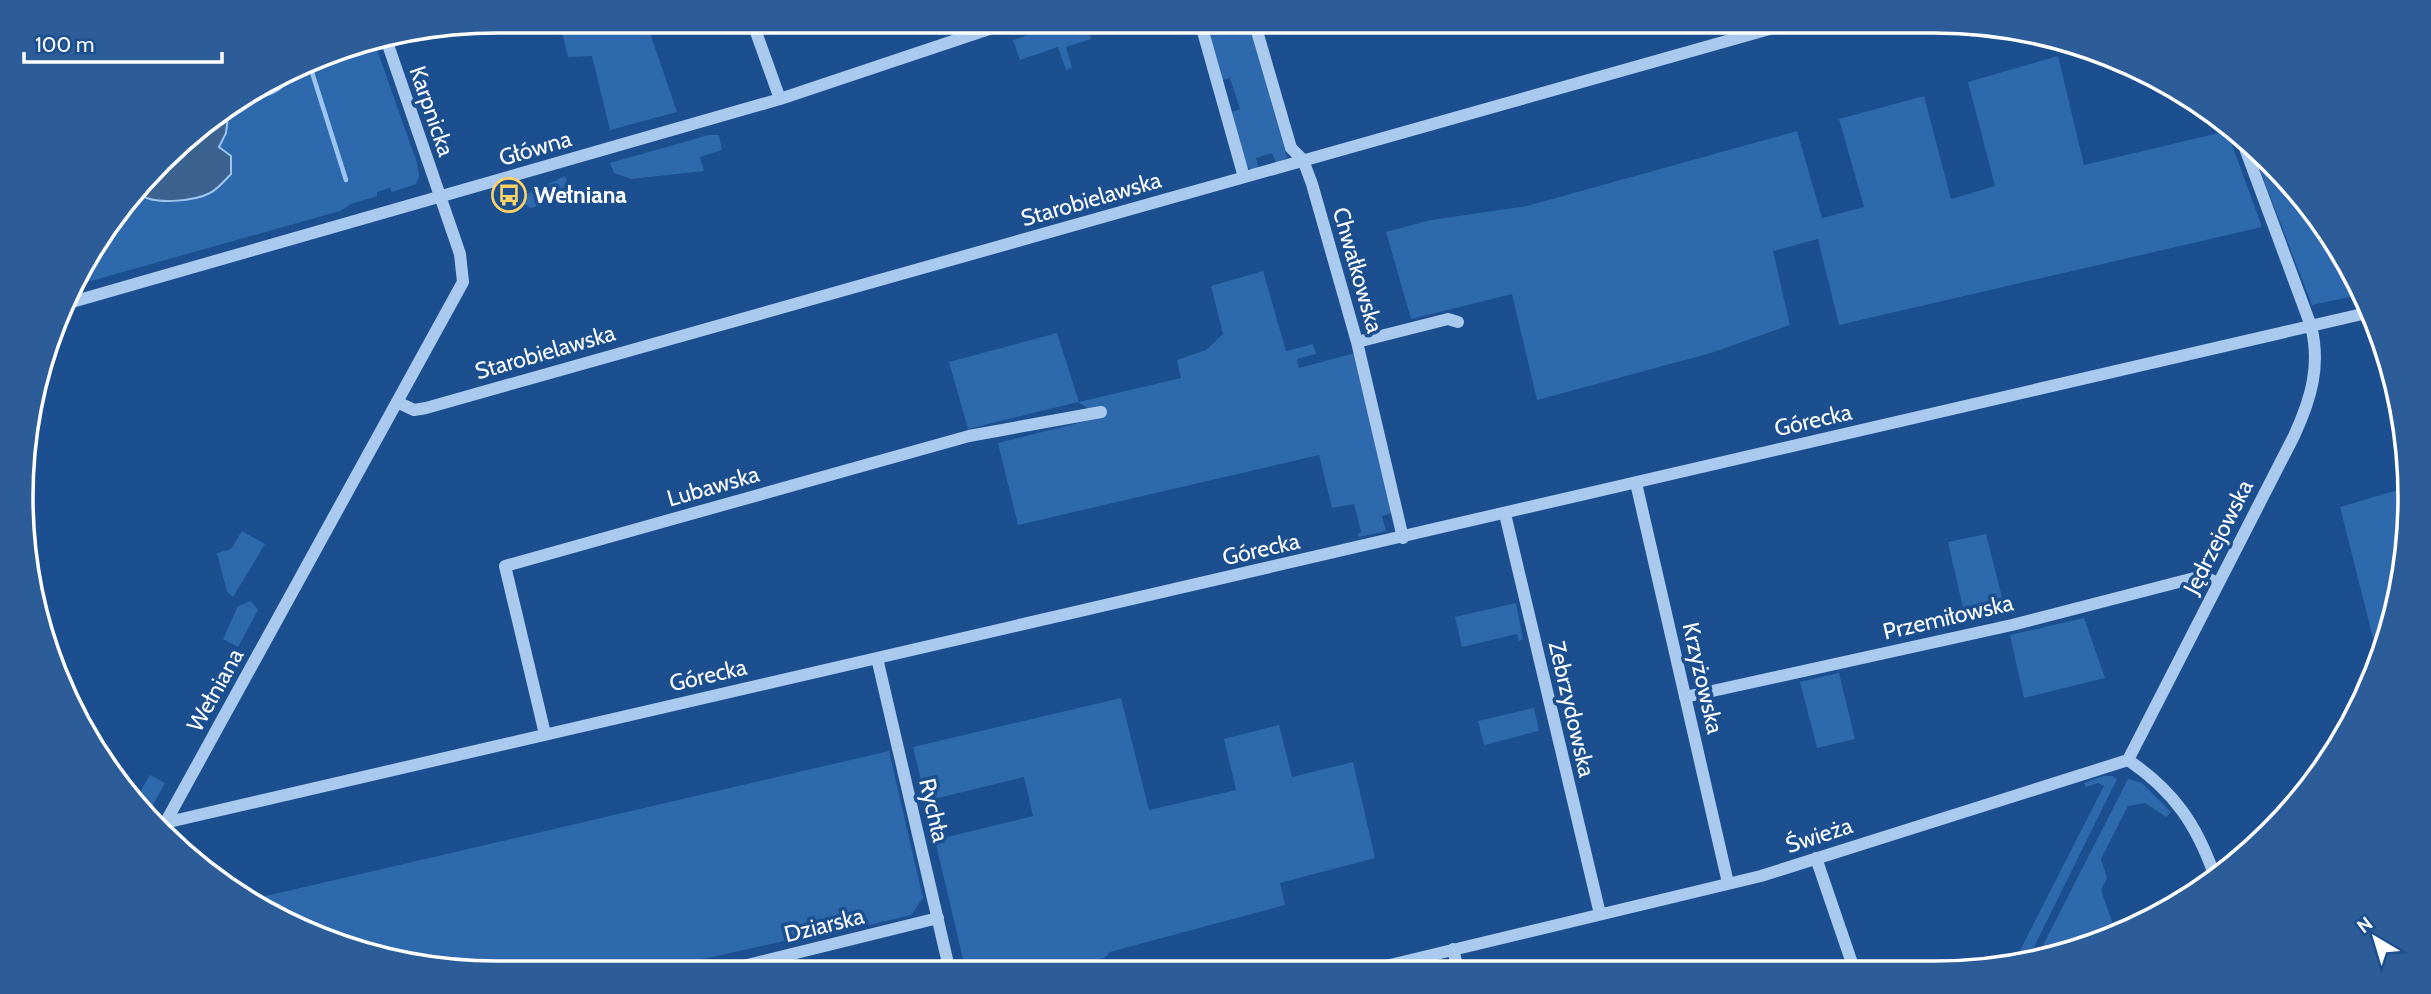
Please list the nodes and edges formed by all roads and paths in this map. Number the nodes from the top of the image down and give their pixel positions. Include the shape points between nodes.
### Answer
1 (756, 33) edge
2 (977, 33) edge
3 (1203, 33) edge
4 (1257, 33) edge
5 (1754, 33) edge
6 (388, 46) edge
7 (780, 99) junction
8 (2248, 155) edge
9 (1303, 160) junction
10 (1244, 177) junction
11 (439, 197) junction
12 (77, 300) edge
13 (2360, 315) edge
14 (1458, 322) dead end
15 (2311, 326) junction
16 (1357, 342) junction
17 (397, 402) junction
18 (1101, 412) dead end
19 (1636, 483) junction
20 (1504, 514) junction
21 (1403, 538) junction
22 (2218, 583) junction
23 (877, 658) junction
24 (1685, 697) junction
25 (545, 734) junction
26 (2127, 760) junction
27 (165, 821) edge
28 (168, 824) edge
29 (1816, 858) junction
30 (2212, 868) edge
31 (1728, 883) junction
32 (1600, 914) junction
33 (938, 918) junction
34 (1453, 949) junction
35 (764, 961) edge
36 (948, 961) edge
37 (1405, 961) edge
38 (1456, 961) edge
39 (1851, 961) edge

1 - 7 street
2 - 7 street, Główna
3 - 10 street
4 - 9 street, Chwałkowska via 1291,148
5 - 9 street, Starobielawska
6 - 11 street, Karpnicka
7 - 11 street, Główna
8 - 15 street, Jędrzejowska
9 - 10 street, Starobielawska
9 - 16 street, Chwałkowska
10 - 17 street, Starobielawska via 426,408 414,410
11 - 12 street, Główna
11 - 17 street, Wełniana via 460,254 463,282
13 - 15 street, Górecka
14 - 16 street via 1448,319
15 - 19 street, Górecka
15 - 22 street, Jędrzejowska via 2316,367 2312,392
16 - 21 street, Chwałkowska
17 - 27 street, Wełniana
18 - 25 street, Lubawska via 969,436 505,566
19 - 20 street, Górecka
19 - 24 street, Krzyżowska
20 - 21 street, Górecka
20 - 32 street, Zebrzydowska
21 - 23 street, Górecka
22 - 24 street, Przemiłowska via 2202,576 2012,625
22 - 26 street, Jędrzejowska
23 - 25 street, Górecka
23 - 33 street, Rychła
24 - 31 street, Krzyżowska
25 - 28 street, Górecka
26 - 29 street, Świeża
26 - 30 street via 2188,816
29 - 31 street, Świeża
29 - 39 street
31 - 32 street, Świeża
32 - 34 street, Świeża
33 - 35 street, Dziarska
33 - 36 street, Rychła
34 - 37 street, Świeża
34 - 38 street

